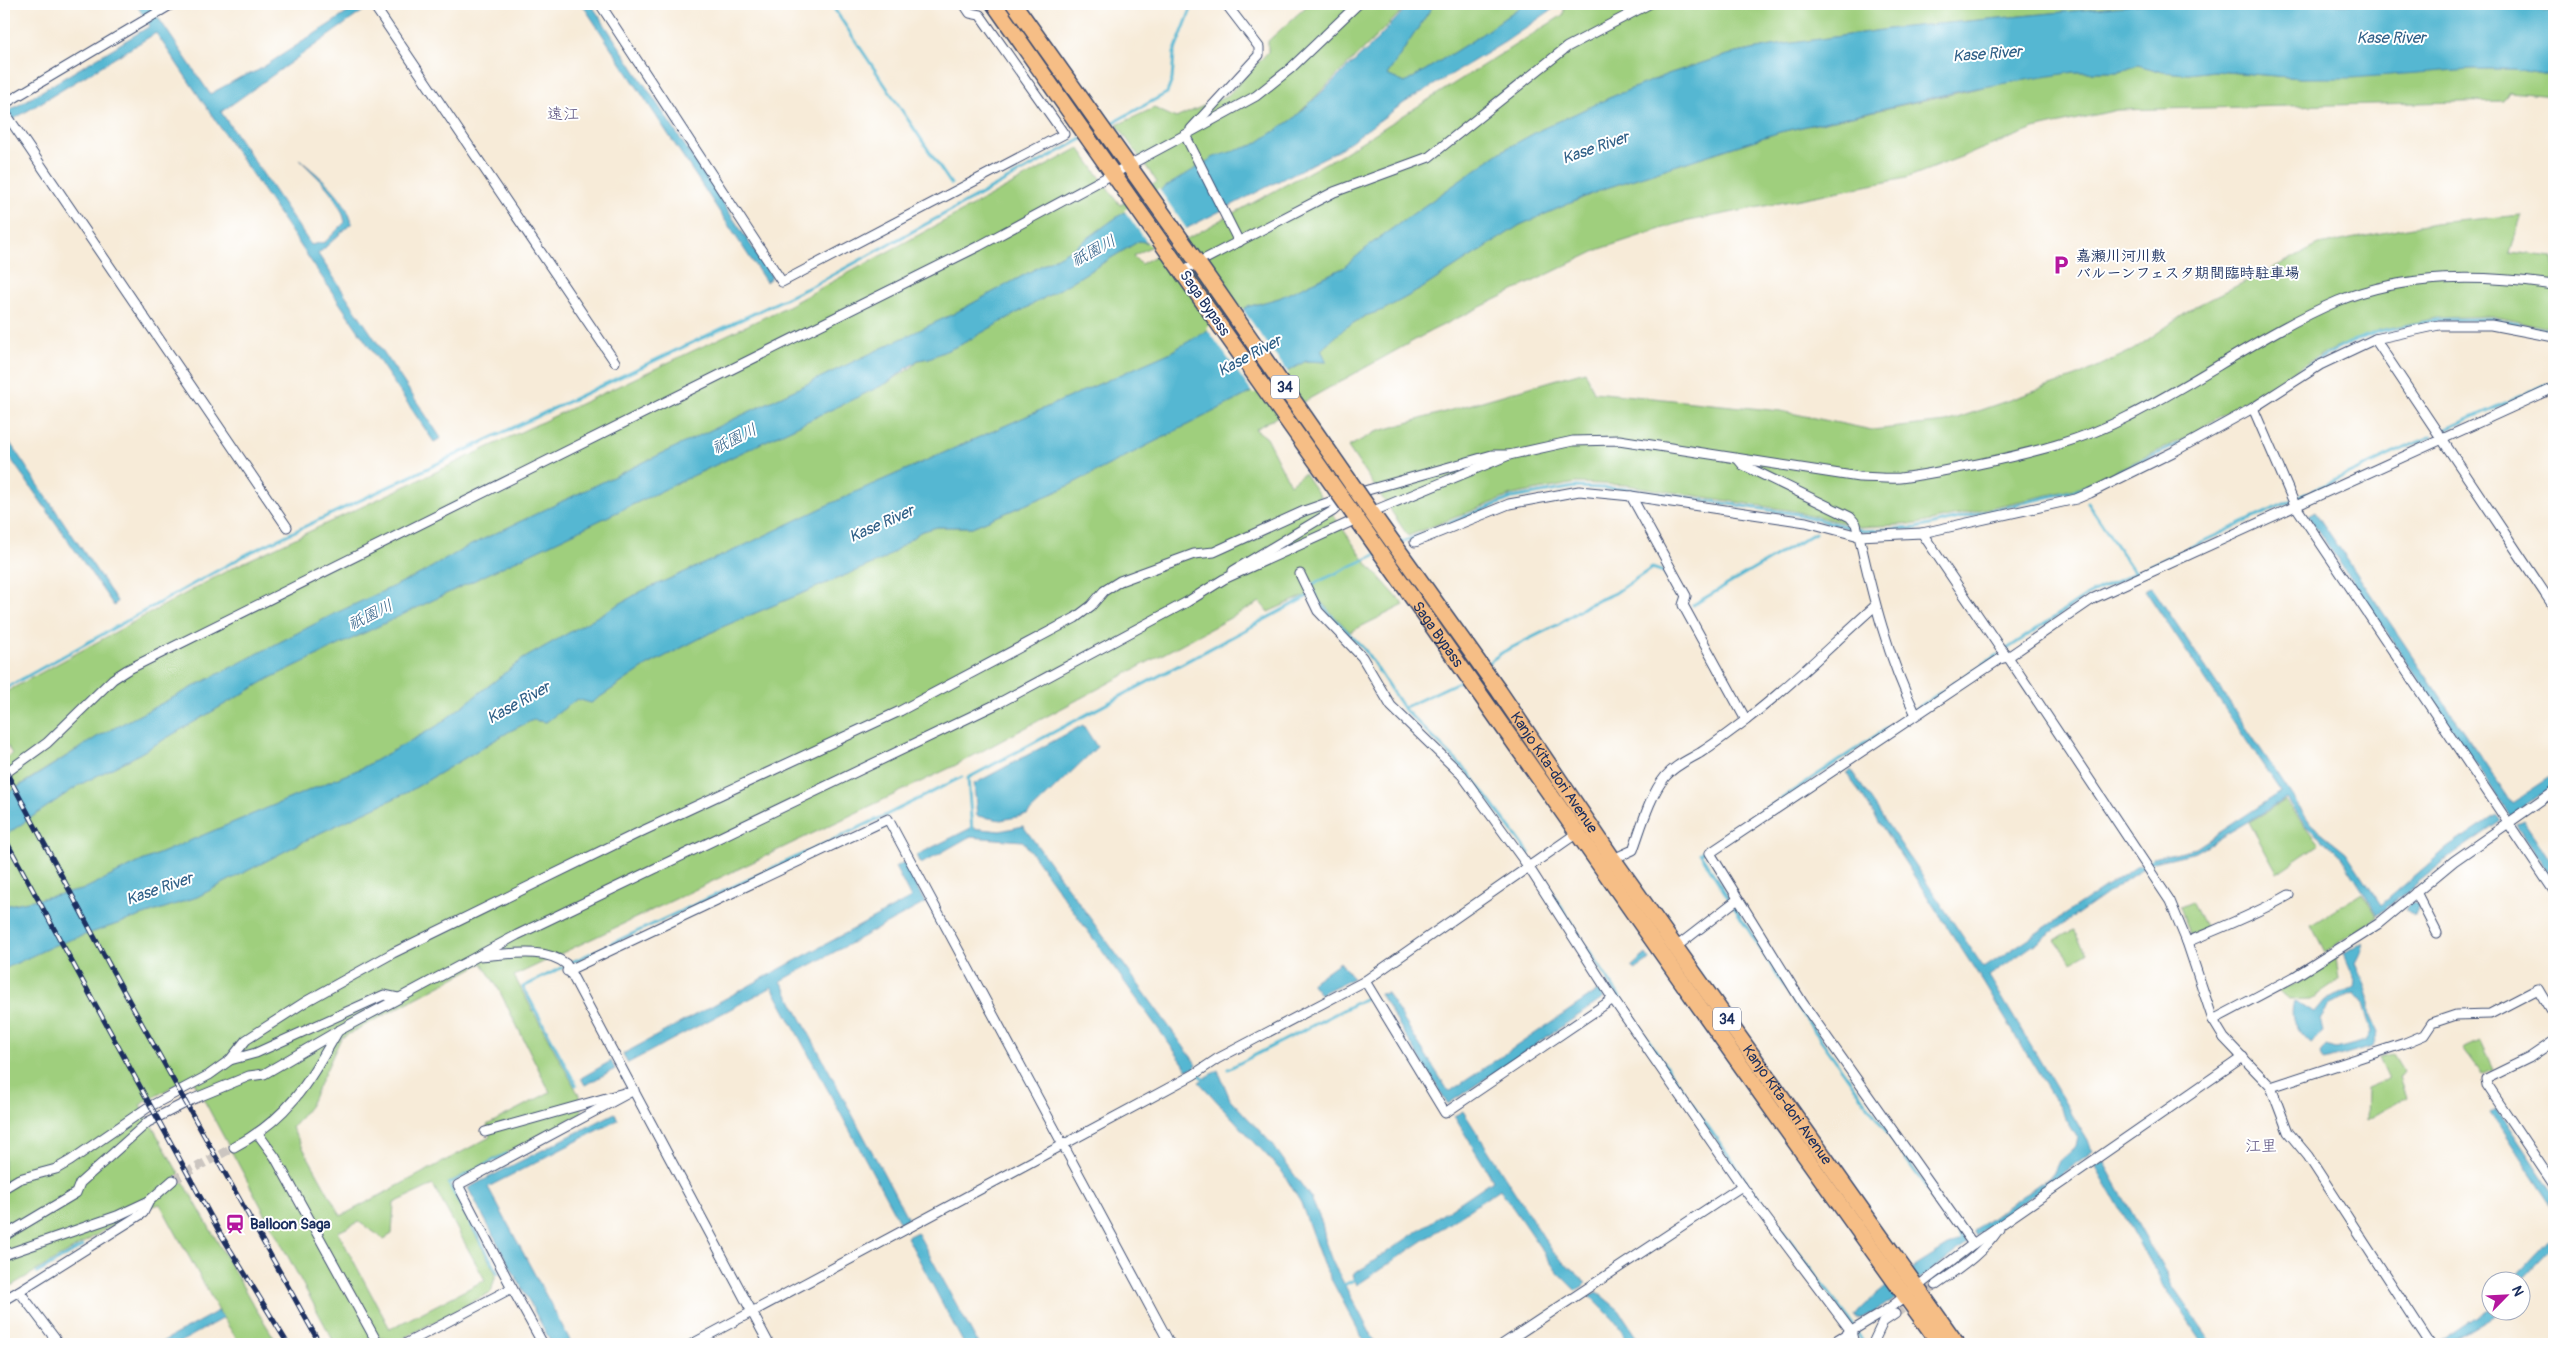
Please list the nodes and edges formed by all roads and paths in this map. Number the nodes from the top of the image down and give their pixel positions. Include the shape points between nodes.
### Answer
1 (172, 4) edge
2 (600, 4) edge
3 (964, 4) edge
4 (994, 4) edge
5 (1014, 4) edge
6 (1226, 4) edge
7 (1358, 4) edge
8 (1649, 4) edge
9 (374, 5) edge
10 (4, 104) edge
11 (4, 111) edge
12 (1185, 135) junction
13 (1128, 164) junction
14 (1112, 172) junction
15 (1239, 242) junction
16 (1197, 263) junction
17 (1182, 271) junction
18 (2554, 285) edge
19 (2554, 337) edge
20 (2375, 339) junction
21 (615, 362) dead end
22 (2554, 388) edge
23 (2253, 408) junction
24 (2440, 438) junction
25 (1509, 455) junction
26 (1738, 458) junction
27 (1350, 495) junction
28 (1631, 496) junction
29 (2295, 505) junction
30 (1372, 512) junction
31 (1357, 519) junction
32 (287, 527) dead end
33 (1922, 533) junction
34 (1859, 536) junction
35 (1414, 542) dead end
36 (1300, 574) dead end
37 (1224, 579) junction
38 (1875, 606) junction
39 (2554, 607) edge
40 (2008, 657) junction
41 (1499, 691) joint
42 (1486, 700) joint
43 (1914, 711) junction
44 (1746, 720) junction
45 (4, 774) edge
46 (2554, 791) edge
47 (2506, 817) junction
48 (1589, 825) junction
49 (1576, 834) junction
50 (1613, 859) junction
51 (1528, 866) junction
52 (2554, 891) edge
53 (2416, 892) junction
54 (2289, 895) dead end
55 (1738, 899) junction
56 (2437, 933) dead end
57 (2187, 942) junction
58 (1676, 947) junction
59 (476, 956) junction
60 (567, 971) junction
61 (1365, 981) junction
62 (1610, 995) junction
63 (398, 998) junction
64 (2554, 1016) edge
65 (2213, 1020) junction
66 (338, 1031) junction
67 (2554, 1041) edge
68 (2243, 1057) junction
69 (230, 1060) junction
70 (2271, 1087) junction
71 (634, 1090) junction
72 (485, 1132) dead end
73 (258, 1134) junction
74 (1062, 1145) junction
75 (234, 1147) tunnel mouth
76 (173, 1180) tunnel mouth
77 (2554, 1185) edge
78 (1742, 1186) junction
79 (4, 1188) edge
80 (149, 1200) junction
81 (2002, 1225) junction
82 (4, 1236) edge
83 (1974, 1244) junction
84 (4, 1255) edge
85 (1936, 1285) tunnel mouth
86 (512, 1288) junction
87 (19, 1291) junction
88 (1912, 1292) junction
89 (4, 1300) edge
90 (752, 1312) junction
91 (1895, 1314) tunnel mouth
92 (1855, 1329) junction
93 (59, 1344) edge
94 (378, 1344) edge
95 (406, 1344) edge
96 (543, 1344) edge
97 (692, 1344) edge
98 (769, 1344) edge
99 (1170, 1344) edge
100 (1503, 1344) edge
101 (1830, 1344) edge
102 (1854, 1344) edge
103 (1875, 1344) edge
104 (1940, 1344) edge
105 (1958, 1344) edge
106 (2430, 1344) edge

1 - 10 street
2 - 3 street via 782,282 1064,134 980,15 970,13
4 - 14 highway, Saga Bypass / 34
5 - 13 highway, Saga Bypass / 34
6 - 12 street via 1259,47 1259,55
7 - 12 street via 1290,69 1256,96
8 - 15 street via 1567,47 1429,156 1334,192
9 - 21 street
11 - 32 street
12 - 13 street
12 - 15 street
13 - 14 street
13 - 16 highway, Saga Bypass / 34
14 - 17 highway, Saga Bypass / 34
14 - 45 street via 979,246 127,670 47,743
15 - 16 street
16 - 17 street
16 - 30 highway, Saga Bypass / 34, bridge
17 - 31 highway, Saga Bypass / 34, bridge
18 - 26 street via 2473,277 2424,280 2379,288 2339,301 2301,320 2129,417 2099,431 2031,453 1899,478 1859,477
19 - 20 street via 2491,325 2439,325
20 - 23 street via 2320,365
20 - 24 street
22 - 24 street
23 - 29 street
23 - 33 street via 2083,496
24 - 29 street
24 - 39 street
25 - 26 street via 1573,442 1619,440
25 - 27 street via 1492,454
25 - 30 street
26 - 34 street via 1743,465 1850,517
27 - 37 street via 1332,511 1238,567
27 - 69 street via 1304,511 1214,552 1194,554 1120,581 1075,618 900,711 636,834 393,953 305,1002 246,1040
28 - 34 street via 1806,522
28 - 35 street via 1579,491 1509,504
28 - 44 street via 1686,596 1683,605
29 - 40 street via 2094,598
29 - 47 street
30 - 41 highway, Saga Bypass / 34
31 - 37 street
31 - 42 highway, Saga Bypass / 34
33 - 34 street
33 - 40 street
34 - 38 street
36 - 51 street via 1318,611 1362,657 1391,706 1462,775
37 - 59 street via 999,703
38 - 43 street via 1897,676
38 - 44 street via 1809,668
40 - 43 street
40 - 57 street via 2170,901
41 - 48 highway, Kanjo Kita-dori Avenue / 34
42 - 49 highway, Kanjo Kita-dori Avenue / 34
43 - 55 street via 1710,853
44 - 50 street via 1670,771 1643,819 1633,850
46 - 47 street
47 - 52 street
47 - 53 street
48 - 49 street
48 - 50 highway, Kanjo Kita-dori Avenue / 34
49 - 51 street
49 - 88 highway, Kanjo Kita-dori Avenue / 34
50 - 58 highway, Kanjo Kita-dori Avenue / 34
51 - 61 street
51 - 62 street
53 - 56 street
53 - 65 street via 2378,924 2294,978
54 - 57 street via 2255,914
55 - 58 street
55 - 83 street via 1802,1002
57 - 65 street
58 - 88 highway, Kanjo Kita-dori Avenue / 34
59 - 60 street via 542,954 559,959 566,964
59 - 63 street
60 - 71 street
60 - 74 street via 888,819
61 - 62 street via 1445,1113
61 - 74 street
62 - 78 street
63 - 66 street
63 - 69 street via 384,995 256,1054
64 - 70 street via 2538,989 2490,1014 2456,1015 2432,1023 2424,1035 2406,1043
65 - 68 street via 2224,1038
66 - 73 street via 311,1078 282,1114
66 - 82 street via 264,1074 249,1076 148,1122 80,1184 76,1193
67 - 77 street via 2529,1058 2486,1079
68 - 70 street
68 - 81 street
69 - 79 street via 147,1108 56,1169 19,1178
70 - 106 street via 2288,1132 2308,1156
71 - 72 street
71 - 86 street via 458,1185
71 - 90 street
73 - 75 street
73 - 94 street via 275,1157
74 - 90 street
74 - 99 street
76 - 80 street
78 - 92 street
78 - 100 street
80 - 84 street via 118,1216
80 - 87 street via 143,1213
81 - 83 street
81 - 85 street via 1973,1259
83 - 88 street
86 - 95 street
86 - 96 street
87 - 89 street
87 - 93 street
88 - 92 street
88 - 104 highway, Kanjo Kita-dori Avenue / 34
88 - 105 highway, Kanjo Kita-dori Avenue / 34
90 - 97 street
90 - 98 street
91 - 103 street via 1883,1322
92 - 101 street
92 - 102 street

